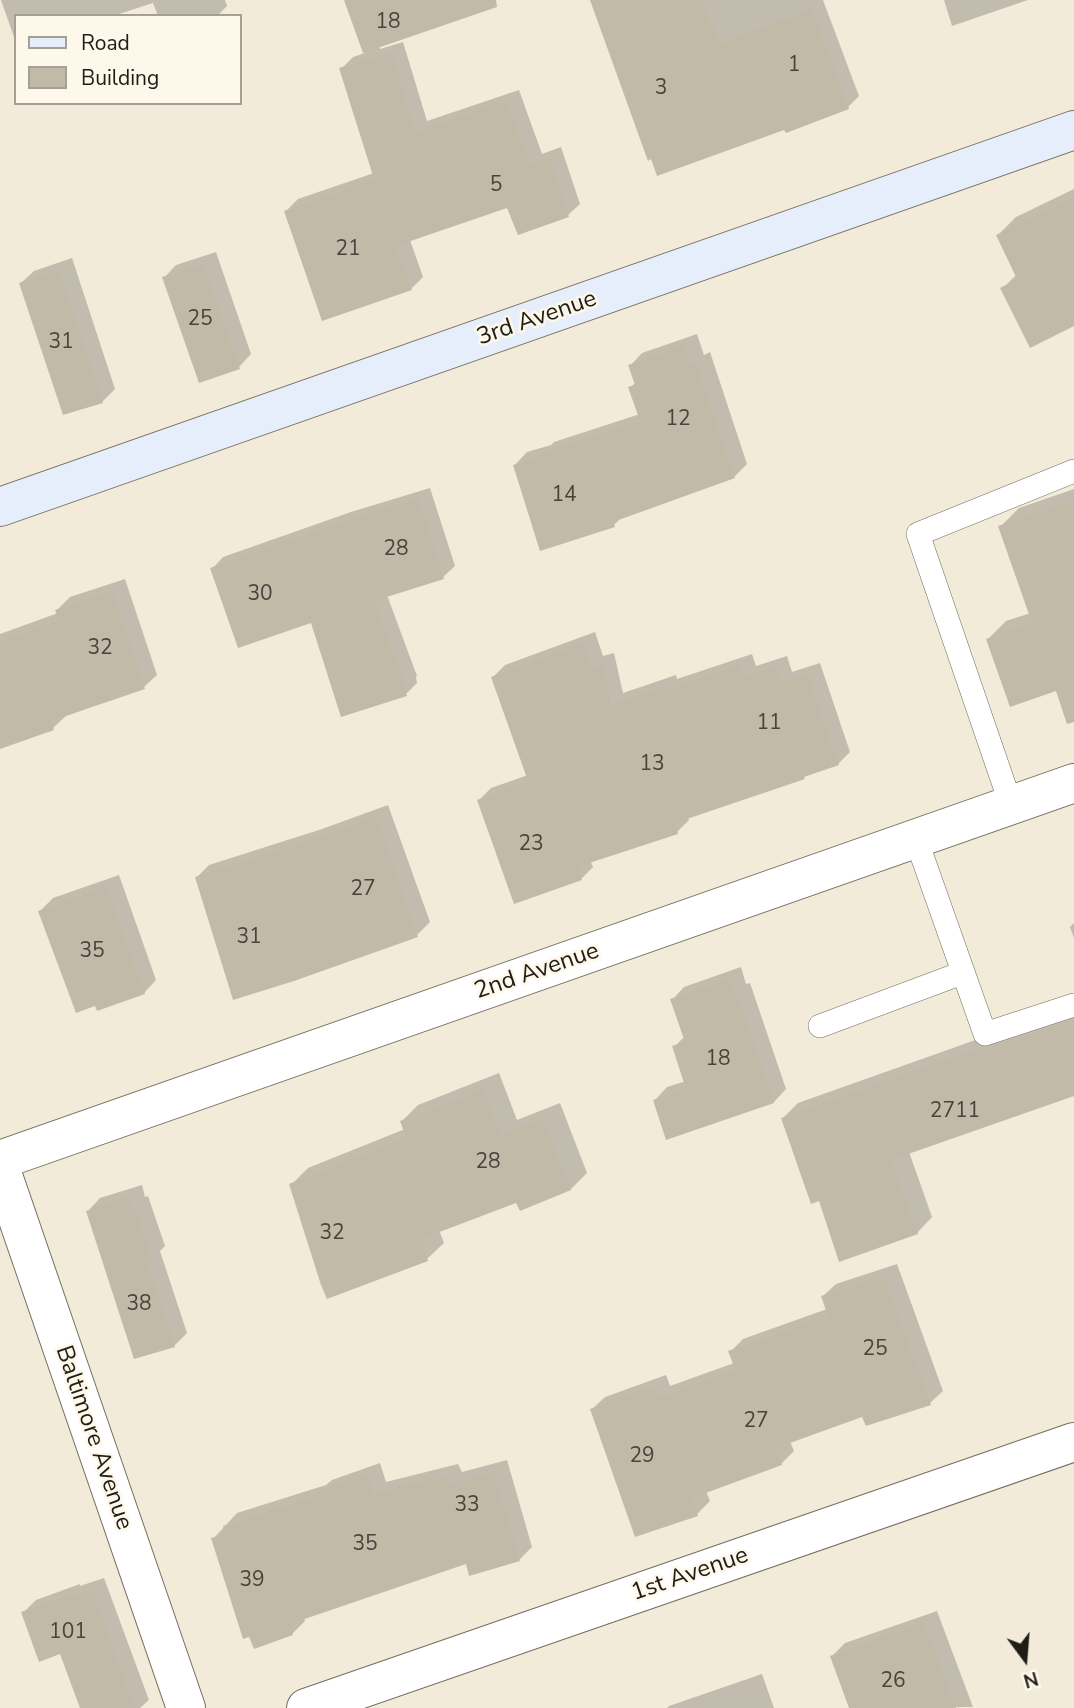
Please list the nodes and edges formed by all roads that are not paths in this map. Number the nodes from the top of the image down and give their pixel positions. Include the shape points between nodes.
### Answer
1 (1074, 130) edge
2 (1074, 471) edge
3 (0, 507) edge
4 (1074, 783) edge
5 (1011, 805) junction
6 (916, 839) junction
7 (962, 974) junction
8 (1074, 1005) edge
9 (820, 1026) dead end
10 (0, 1160) edge
11 (0, 1167) edge
12 (1074, 1442) edge
13 (186, 1708) edge
14 (306, 1708) edge

1 - 3 street, 3rd Avenue
2 - 5 lane via 918,534
4 - 5 street, 2nd Avenue
5 - 6 street, 2nd Avenue
6 - 7 lane
6 - 10 street, 2nd Avenue
7 - 8 lane via 985,1034
7 - 9 lane
11 - 13 street, Baltimore Avenue
12 - 14 street, 1st Avenue

